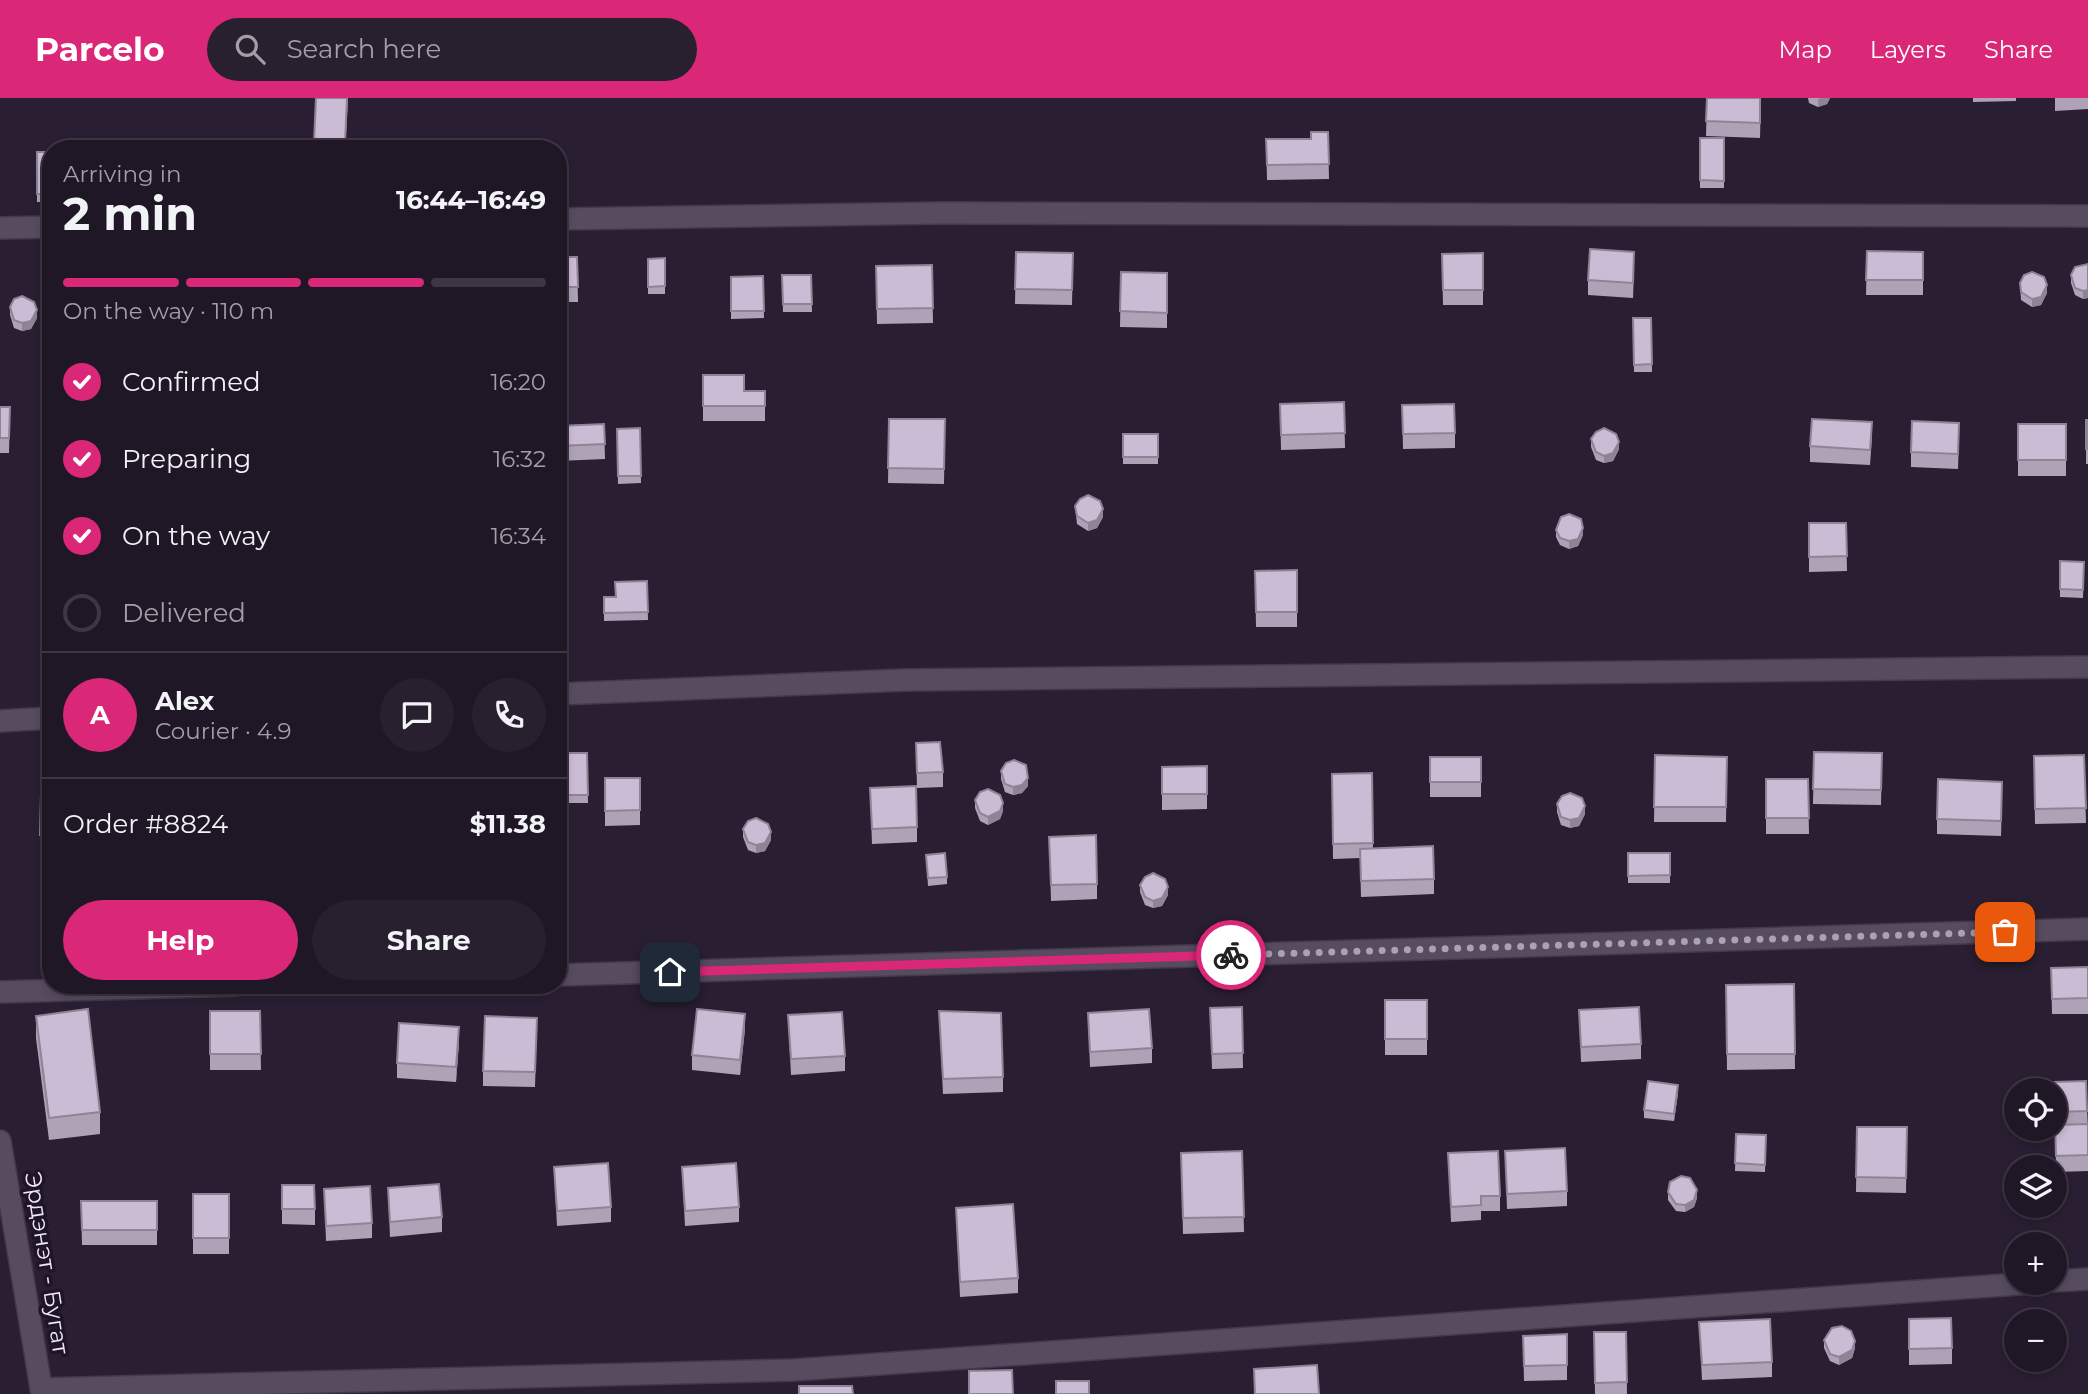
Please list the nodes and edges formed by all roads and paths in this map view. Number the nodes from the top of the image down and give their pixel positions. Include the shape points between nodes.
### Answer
1 (2088, 216) edge
2 (567, 219) edge
3 (42, 227) edge
4 (0, 228) edge
5 (2088, 667) edge
6 (567, 694) edge
7 (42, 719) edge
8 (0, 721) edge
9 (2088, 929) edge
10 (567, 975) edge
11 (42, 991) edge
12 (0, 992) edge
13 (0, 1141) edge
14 (8, 1227) edge
15 (2088, 1279) edge
16 (2067, 1280) edge
17 (2004, 1285) edge
18 (42, 1392) edge

1 - 2 street via 941,214
3 - 4 street
5 - 6 street via 906,680
7 - 8 street
9 - 10 street
11 - 12 street
13 - 14 street, Эрдэнэт - Бугат
14 - 18 street, Эрдэнэт - Бугат
15 - 16 street
17 - 18 street via 794,1370

